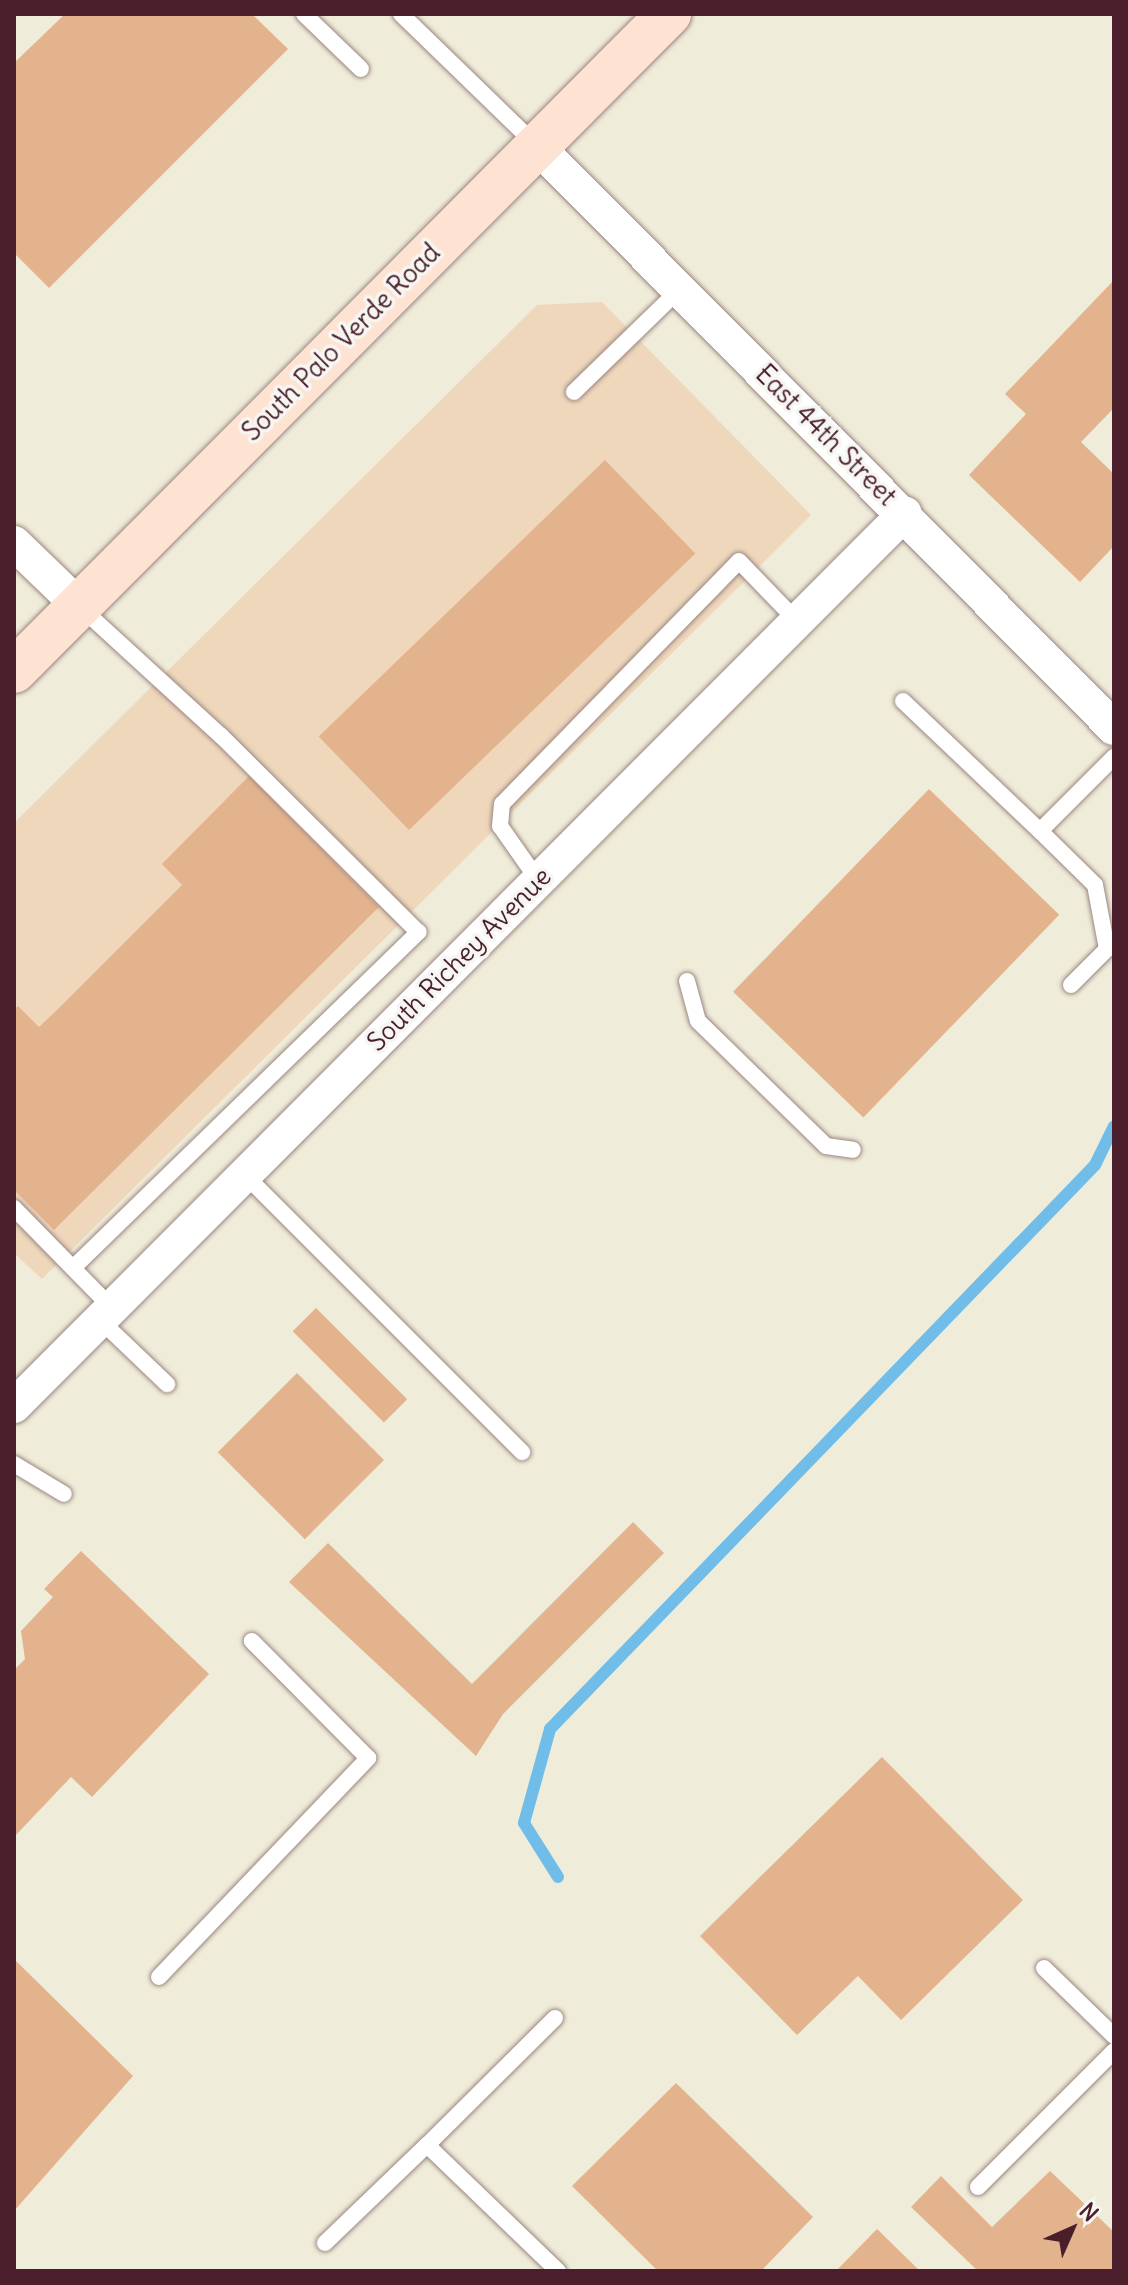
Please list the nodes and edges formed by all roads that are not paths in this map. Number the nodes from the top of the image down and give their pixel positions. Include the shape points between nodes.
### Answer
1 (304, 14) edge
2 (401, 14) edge
3 (669, 14) edge
4 (361, 69) dead end
5 (536, 145) junction
6 (679, 290) junction
7 (574, 392) dead end
8 (905, 513) junction
9 (14, 543) edge
10 (79, 606) junction
11 (797, 621) junction
12 (14, 671) edge
13 (903, 701) dead end
14 (1114, 728) edge
15 (1114, 757) edge
16 (1040, 831) junction
17 (538, 880) junction
18 (687, 981) dead end
19 (1071, 985) dead end
20 (853, 1150) dead end
21 (245, 1175) junction
22 (14, 1208) edge
23 (73, 1268) junction
24 (106, 1314) junction
25 (167, 1384) dead end
26 (14, 1406) edge
27 (522, 1452) dead end
28 (14, 1464) edge
29 (64, 1494) dead end
30 (252, 1641) dead end
31 (1044, 1968) dead end
32 (159, 1977) dead end
33 (555, 2018) dead end
34 (1114, 2036) edge
35 (1114, 2051) edge
36 (427, 2145) junction
37 (978, 2187) dead end
38 (325, 2243) dead end
39 (558, 2271) edge

1 - 4 lane
2 - 5 lane
3 - 5 main road, South Palo Verde Road
5 - 6 street, East 44th Street
5 - 10 main road, South Palo Verde Road
6 - 7 lane
6 - 8 street, East 44th Street
8 - 11 street, South Richey Avenue
8 - 14 street, East 44th Street
9 - 10 street
10 - 12 main road, South Palo Verde Road
10 - 23 lane via 221,736 418,932
11 - 17 street, South Richey Avenue
11 - 17 lane via 739,561 502,804 500,826
13 - 16 lane
15 - 16 lane
16 - 19 lane via 1095,885 1107,949
17 - 21 street, South Richey Avenue
18 - 20 lane via 698,1021 826,1146
21 - 24 street, South Richey Avenue
21 - 27 lane
22 - 23 lane
23 - 24 lane
24 - 25 lane
24 - 26 street, South Richey Avenue
28 - 29 lane
30 - 32 lane via 368,1758
31 - 34 lane
33 - 36 lane
35 - 37 lane
36 - 38 lane
36 - 39 lane

